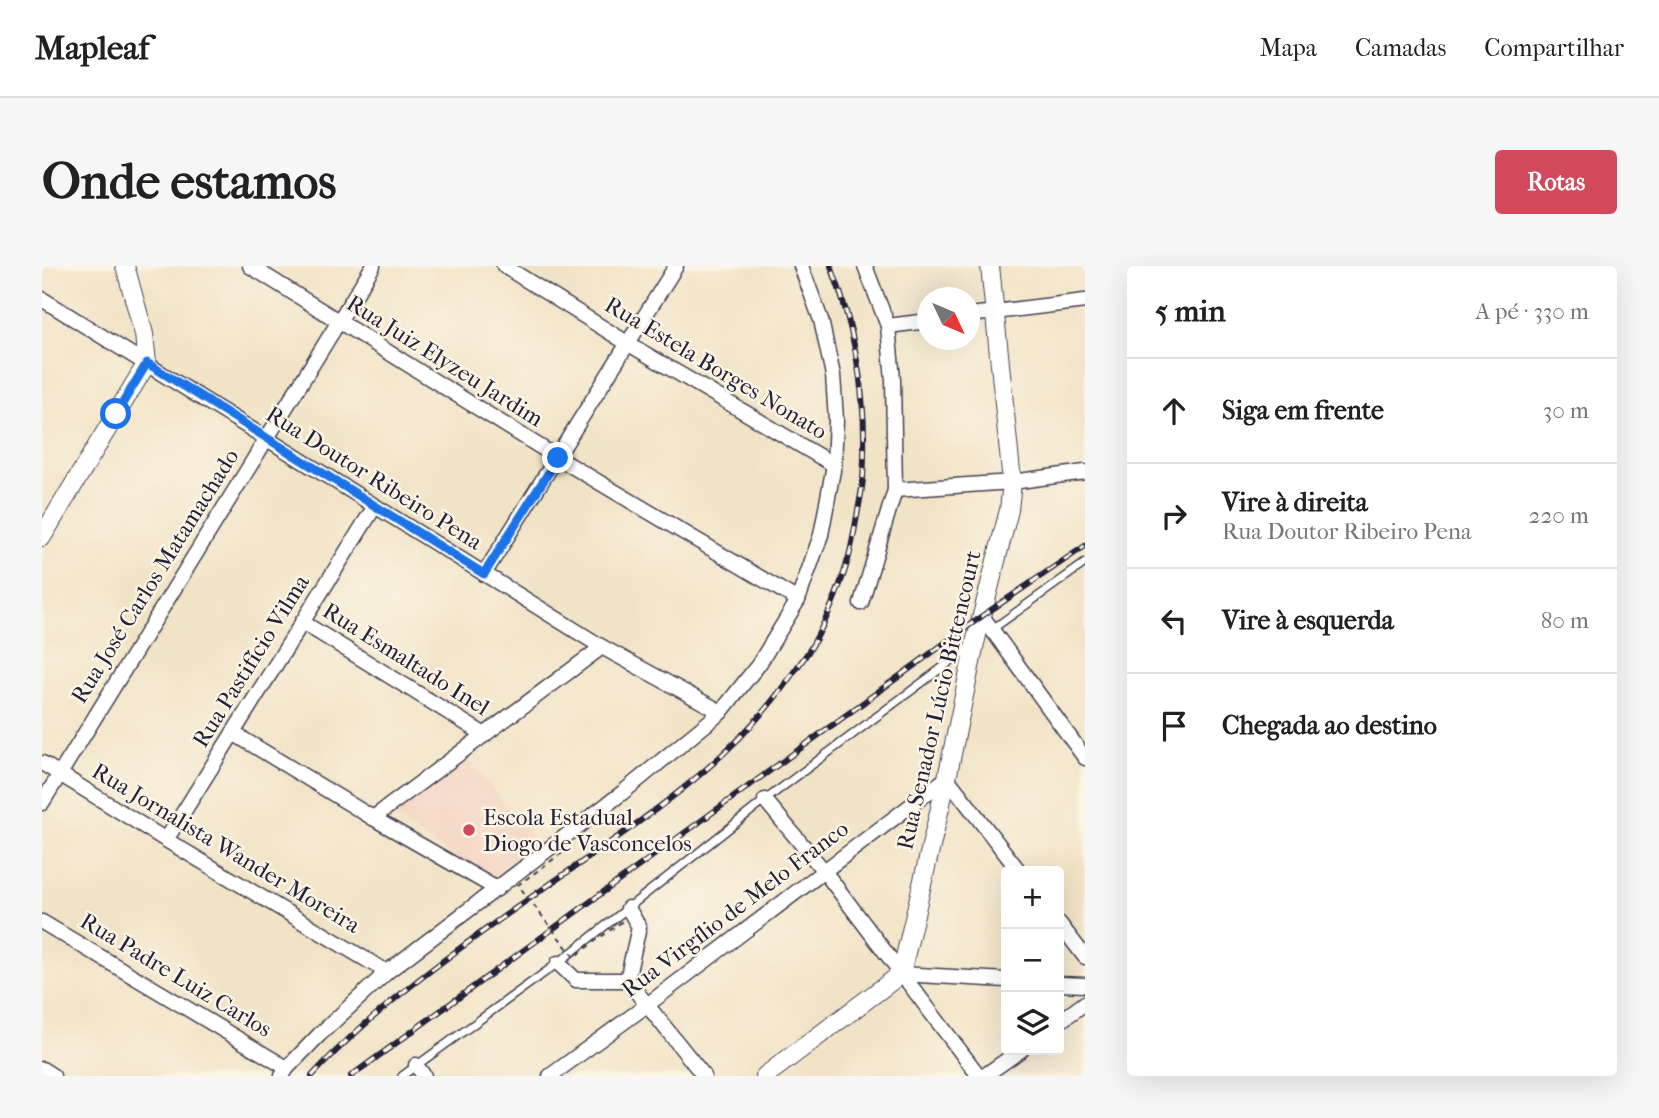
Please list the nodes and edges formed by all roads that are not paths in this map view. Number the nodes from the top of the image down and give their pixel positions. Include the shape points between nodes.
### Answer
1 (125, 266) edge
2 (250, 266) edge
3 (373, 266) edge
4 (504, 266) edge
5 (676, 266) edge
6 (801, 266) edge
7 (865, 266) edge
8 (990, 266) edge
9 (521, 270) edge
10 (42, 299) edge
11 (1085, 301) edge
12 (995, 311) junction
13 (980, 313) edge
14 (339, 321) junction
15 (917, 322) edge
16 (888, 326) junction
17 (627, 343) junction
18 (147, 363) junction
19 (267, 439) junction
20 (558, 458) junction
21 (834, 465) junction
22 (1085, 471) edge
23 (1012, 482) junction
24 (895, 490) junction
25 (375, 506) junction
26 (42, 537) edge
27 (1085, 563) edge
28 (484, 574) junction
29 (798, 600) junction
30 (861, 603) dead end
31 (302, 622) junction
32 (986, 623) junction
33 (975, 643) junction
34 (602, 647) junction
35 (721, 712) junction
36 (233, 733) junction
37 (485, 735) junction
38 (1085, 758) edge
39 (42, 763) edge
40 (60, 774) junction
41 (947, 778) junction
42 (765, 800) junction
43 (42, 803) edge
44 (373, 818) junction
45 (166, 839) junction
46 (1015, 866) edge
47 (824, 871) junction
48 (497, 889) junction
49 (626, 914) junction
50 (42, 922) edge
51 (1064, 929) edge
52 (1085, 957) edge
53 (558, 962) junction
54 (387, 972) junction
55 (901, 974) junction
56 (627, 980) junction
57 (1001, 980) edge
58 (1064, 984) edge
59 (1085, 985) edge
60 (1085, 1003) edge
61 (647, 1005) junction
62 (1064, 1018) edge
63 (1014, 1055) edge
64 (42, 1069) edge
65 (420, 1071) edge
66 (284, 1072) edge
67 (53, 1076) edge
68 (402, 1076) edge
69 (550, 1076) edge
70 (704, 1076) edge
71 (765, 1076) edge
72 (979, 1076) edge
73 (985, 1076) edge

1 - 18 street
2 - 14 street, Rua Juiz Elyzeu Jardim
3 - 14 street, Rua José Carlos Matamachado
4 - 9 street, Rua Estela Borges Nonato
5 - 17 street
6 - 21 street via 821,320 833,375
7 - 16 street
8 - 12 street, Rua Senador Lúcio Bittencourt
9 - 17 street, Rua Estela Borges Nonato
10 - 18 street, Rua Doutor Ribeiro Pena
11 - 12 street
12 - 13 street
12 - 23 street, Rua Senador Lúcio Bittencourt
14 - 19 street, Rua José Carlos Matamachado
14 - 20 street, Rua Juiz Elyzeu Jardim
15 - 16 street
16 - 24 street
17 - 20 street
17 - 21 street, Rua Estela Borges Nonato
18 - 19 street, Rua Doutor Ribeiro Pena
18 - 26 street
19 - 25 street, Rua Doutor Ribeiro Pena
19 - 40 street, Rua José Carlos Matamachado
20 - 28 street
20 - 29 street, Rua Juiz Elyzeu Jardim
21 - 29 street via 821,535
22 - 23 street
23 - 24 street
23 - 32 street, Rua Senador Lúcio Bittencourt
24 - 30 street
25 - 28 street, Rua Doutor Ribeiro Pena
25 - 31 street, Rua Pastifício Vilma
27 - 32 lane
28 - 34 street, Rua Doutor Ribeiro Pena
29 - 35 street via 759,664
31 - 36 street, Rua Pastifício Vilma
31 - 37 street, Rua Esmaltado Inel
32 - 33 street, Rua Senador Lúcio Bittencourt
32 - 38 street
33 - 41 street, Rua Senador Lúcio Bittencourt
33 - 42 lane
34 - 35 street, Rua Doutor Ribeiro Pena
34 - 37 street
35 - 48 street
36 - 44 street
36 - 45 street, Rua Pastifício Vilma
37 - 44 street
39 - 40 street, Rua Jornalista Wander Moreira
40 - 43 street, Rua José Carlos Matamachado
40 - 45 street, Rua Jornalista Wander Moreira
41 - 46 street
41 - 47 street, Rua Virgílio de Melo Franco
41 - 55 street, Rua Senador Lúcio Bittencourt
42 - 47 street
42 - 49 lane
44 - 48 street
45 - 54 street, Rua Jornalista Wander Moreira
47 - 55 street
47 - 61 street, Rua Virgílio de Melo Franco
48 - 54 street
49 - 53 lane
49 - 56 street via 639,927
50 - 66 street, Rua Padre Luiz Carlos
51 - 52 street
53 - 56 street via 576,980
53 - 65 lane
54 - 66 street
55 - 57 street
55 - 71 street
55 - 72 street
56 - 61 street
58 - 59 street
60 - 62 street
61 - 69 street, Rua Virgílio de Melo Franco
61 - 70 street
63 - 73 street
64 - 67 street
65 - 68 lane

